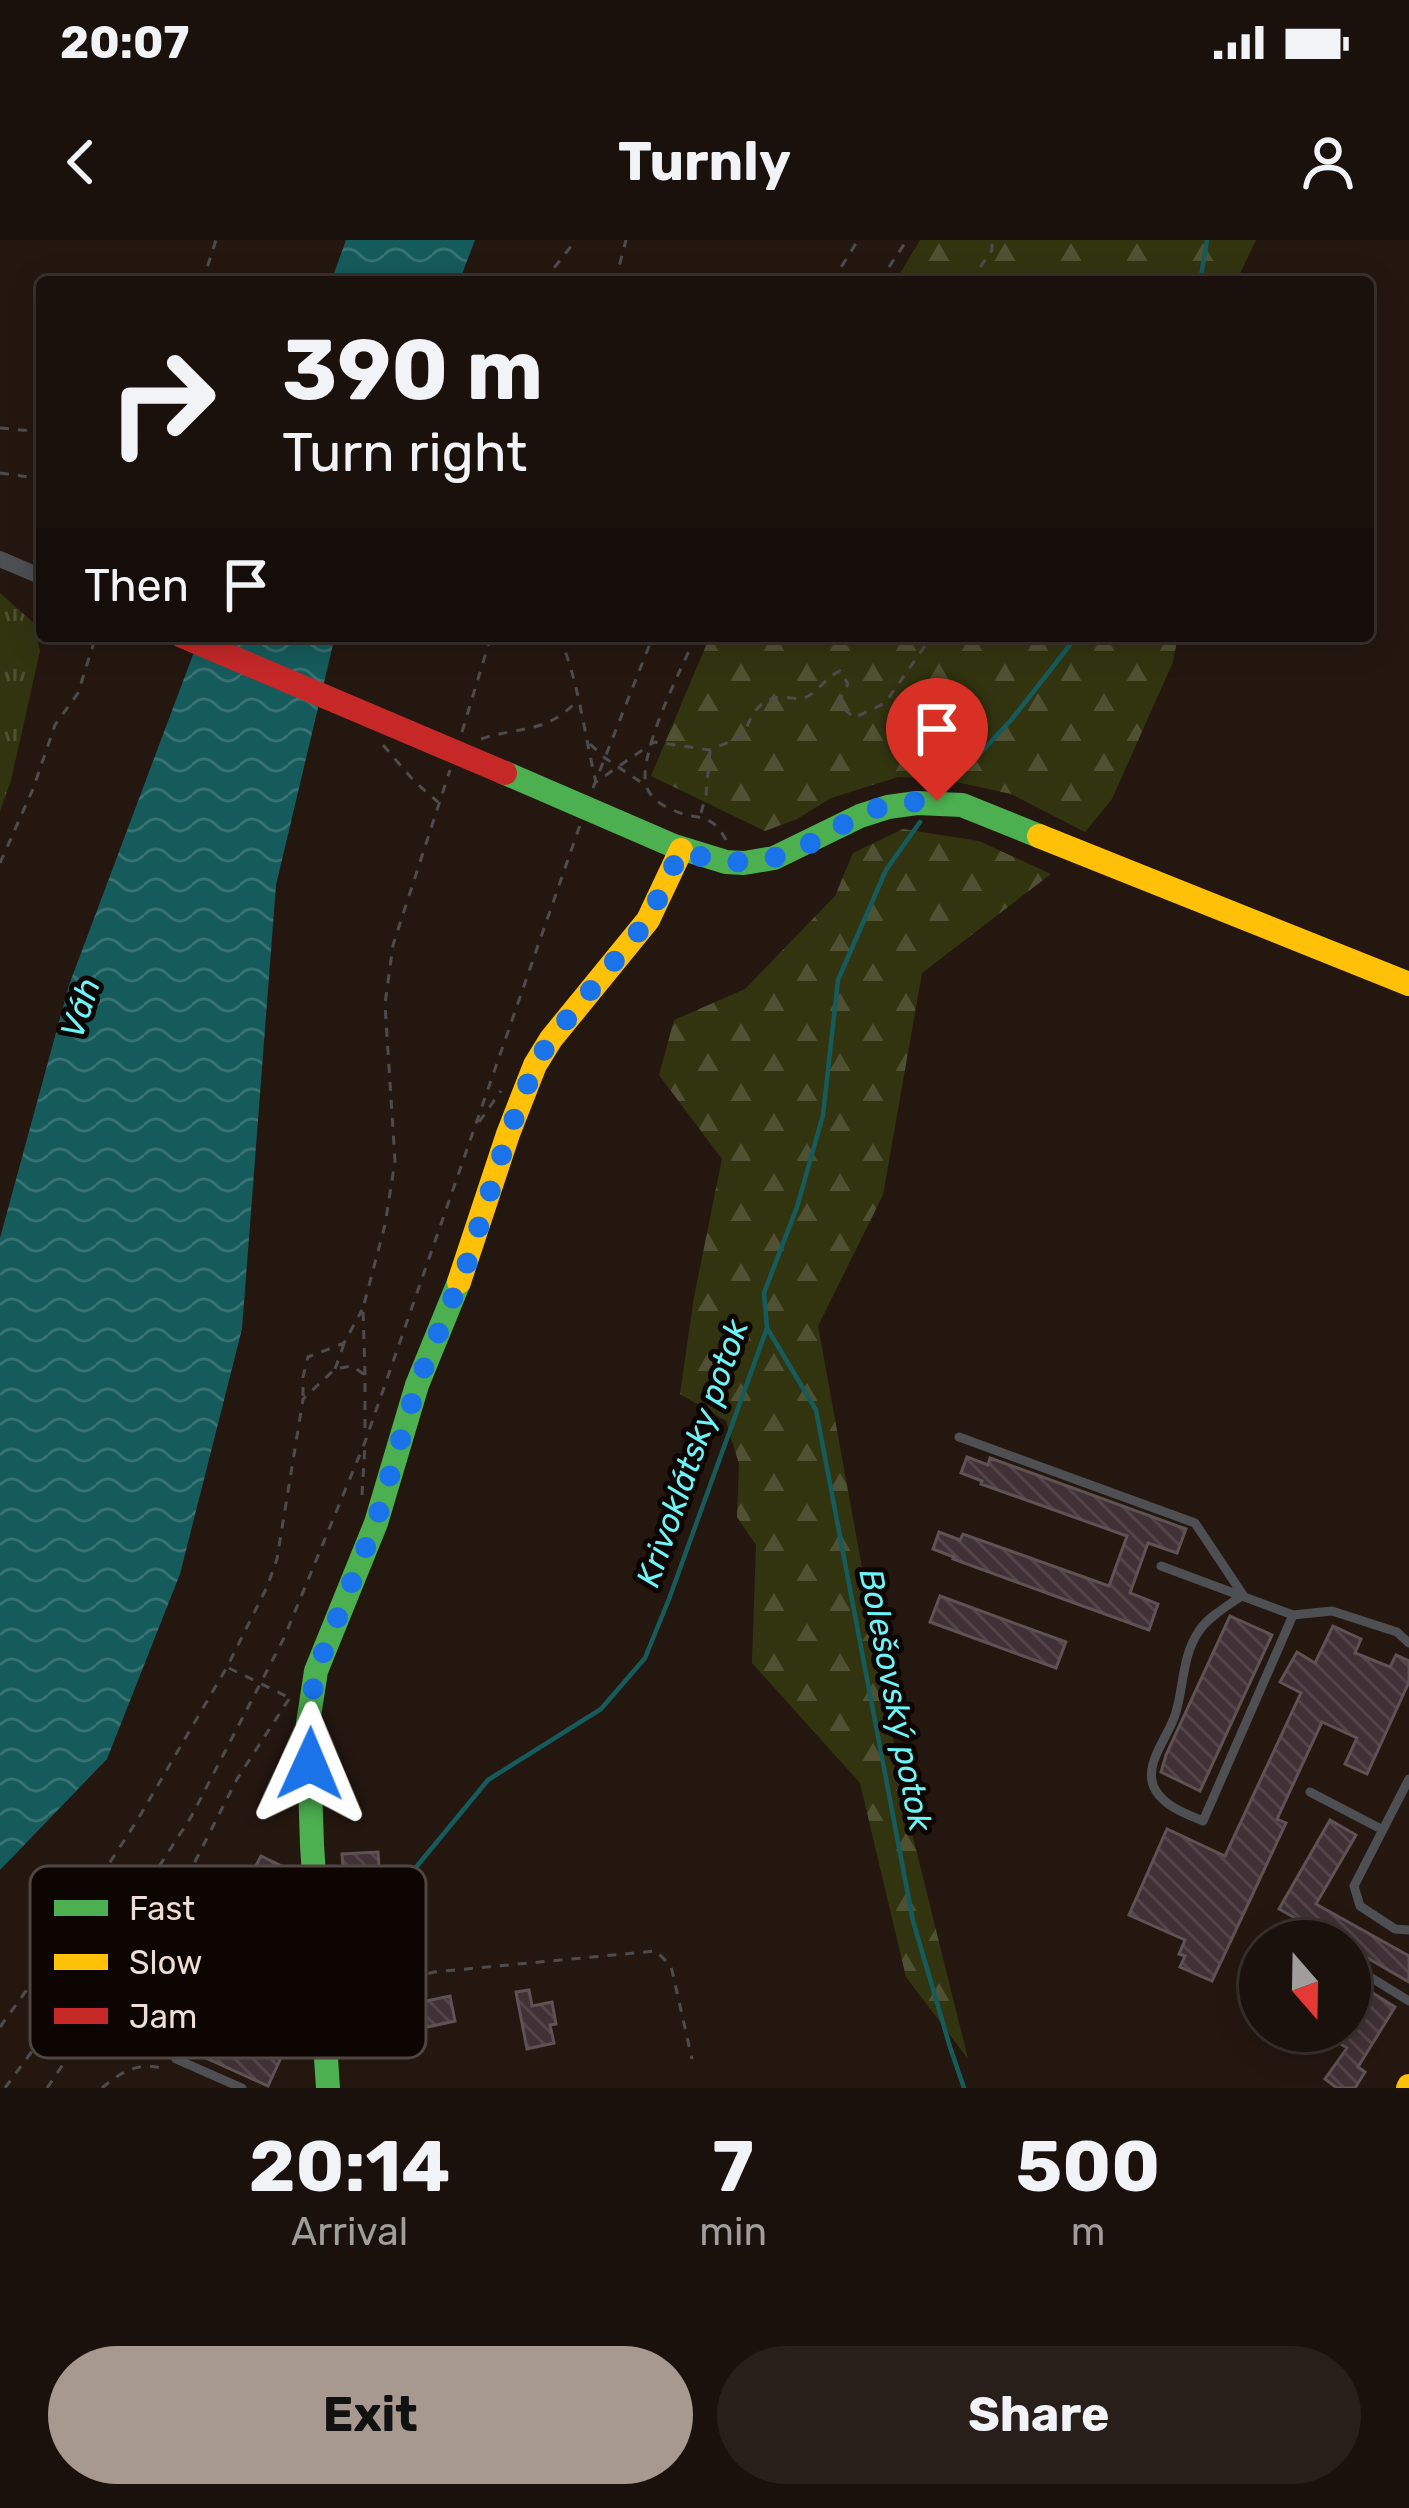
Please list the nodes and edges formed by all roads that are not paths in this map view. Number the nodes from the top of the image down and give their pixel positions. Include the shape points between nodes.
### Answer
1 (0, 559) edge
2 (36, 574) edge
3 (196, 642) edge
4 (681, 850) junction
5 (1409, 984) edge
6 (959, 1437) dead end
7 (1161, 1566) dead end
8 (1243, 1595) junction
9 (1294, 1615) junction
10 (1409, 1643) edge
11 (1408, 1786) edge
12 (1310, 1792) dead end
13 (1383, 1830) junction
14 (315, 1866) edge
15 (1409, 1930) edge
16 (1371, 1978) edge
17 (1409, 2001) edge
18 (325, 2058) edge
19 (176, 2059) dead end
20 (242, 2088) edge
21 (328, 2088) edge

1 - 2 street
3 - 4 street, bridge
4 - 5 street via 731,863 762,861 890,805 962,805
4 - 14 street via 648,920 535,1065 417,1385 376,1522 316,1671 308,1723
6 - 8 lane via 1195,1523
7 - 8 lane
8 - 9 lane
8 - 9 lane via 1200,1629 1154,1760 1156,1793 1203,1822
9 - 10 lane via 1333,1611
11 - 13 lane
12 - 13 lane
13 - 15 lane via 1354,1886 1360,1906
16 - 17 lane
18 - 21 street
19 - 20 lane

